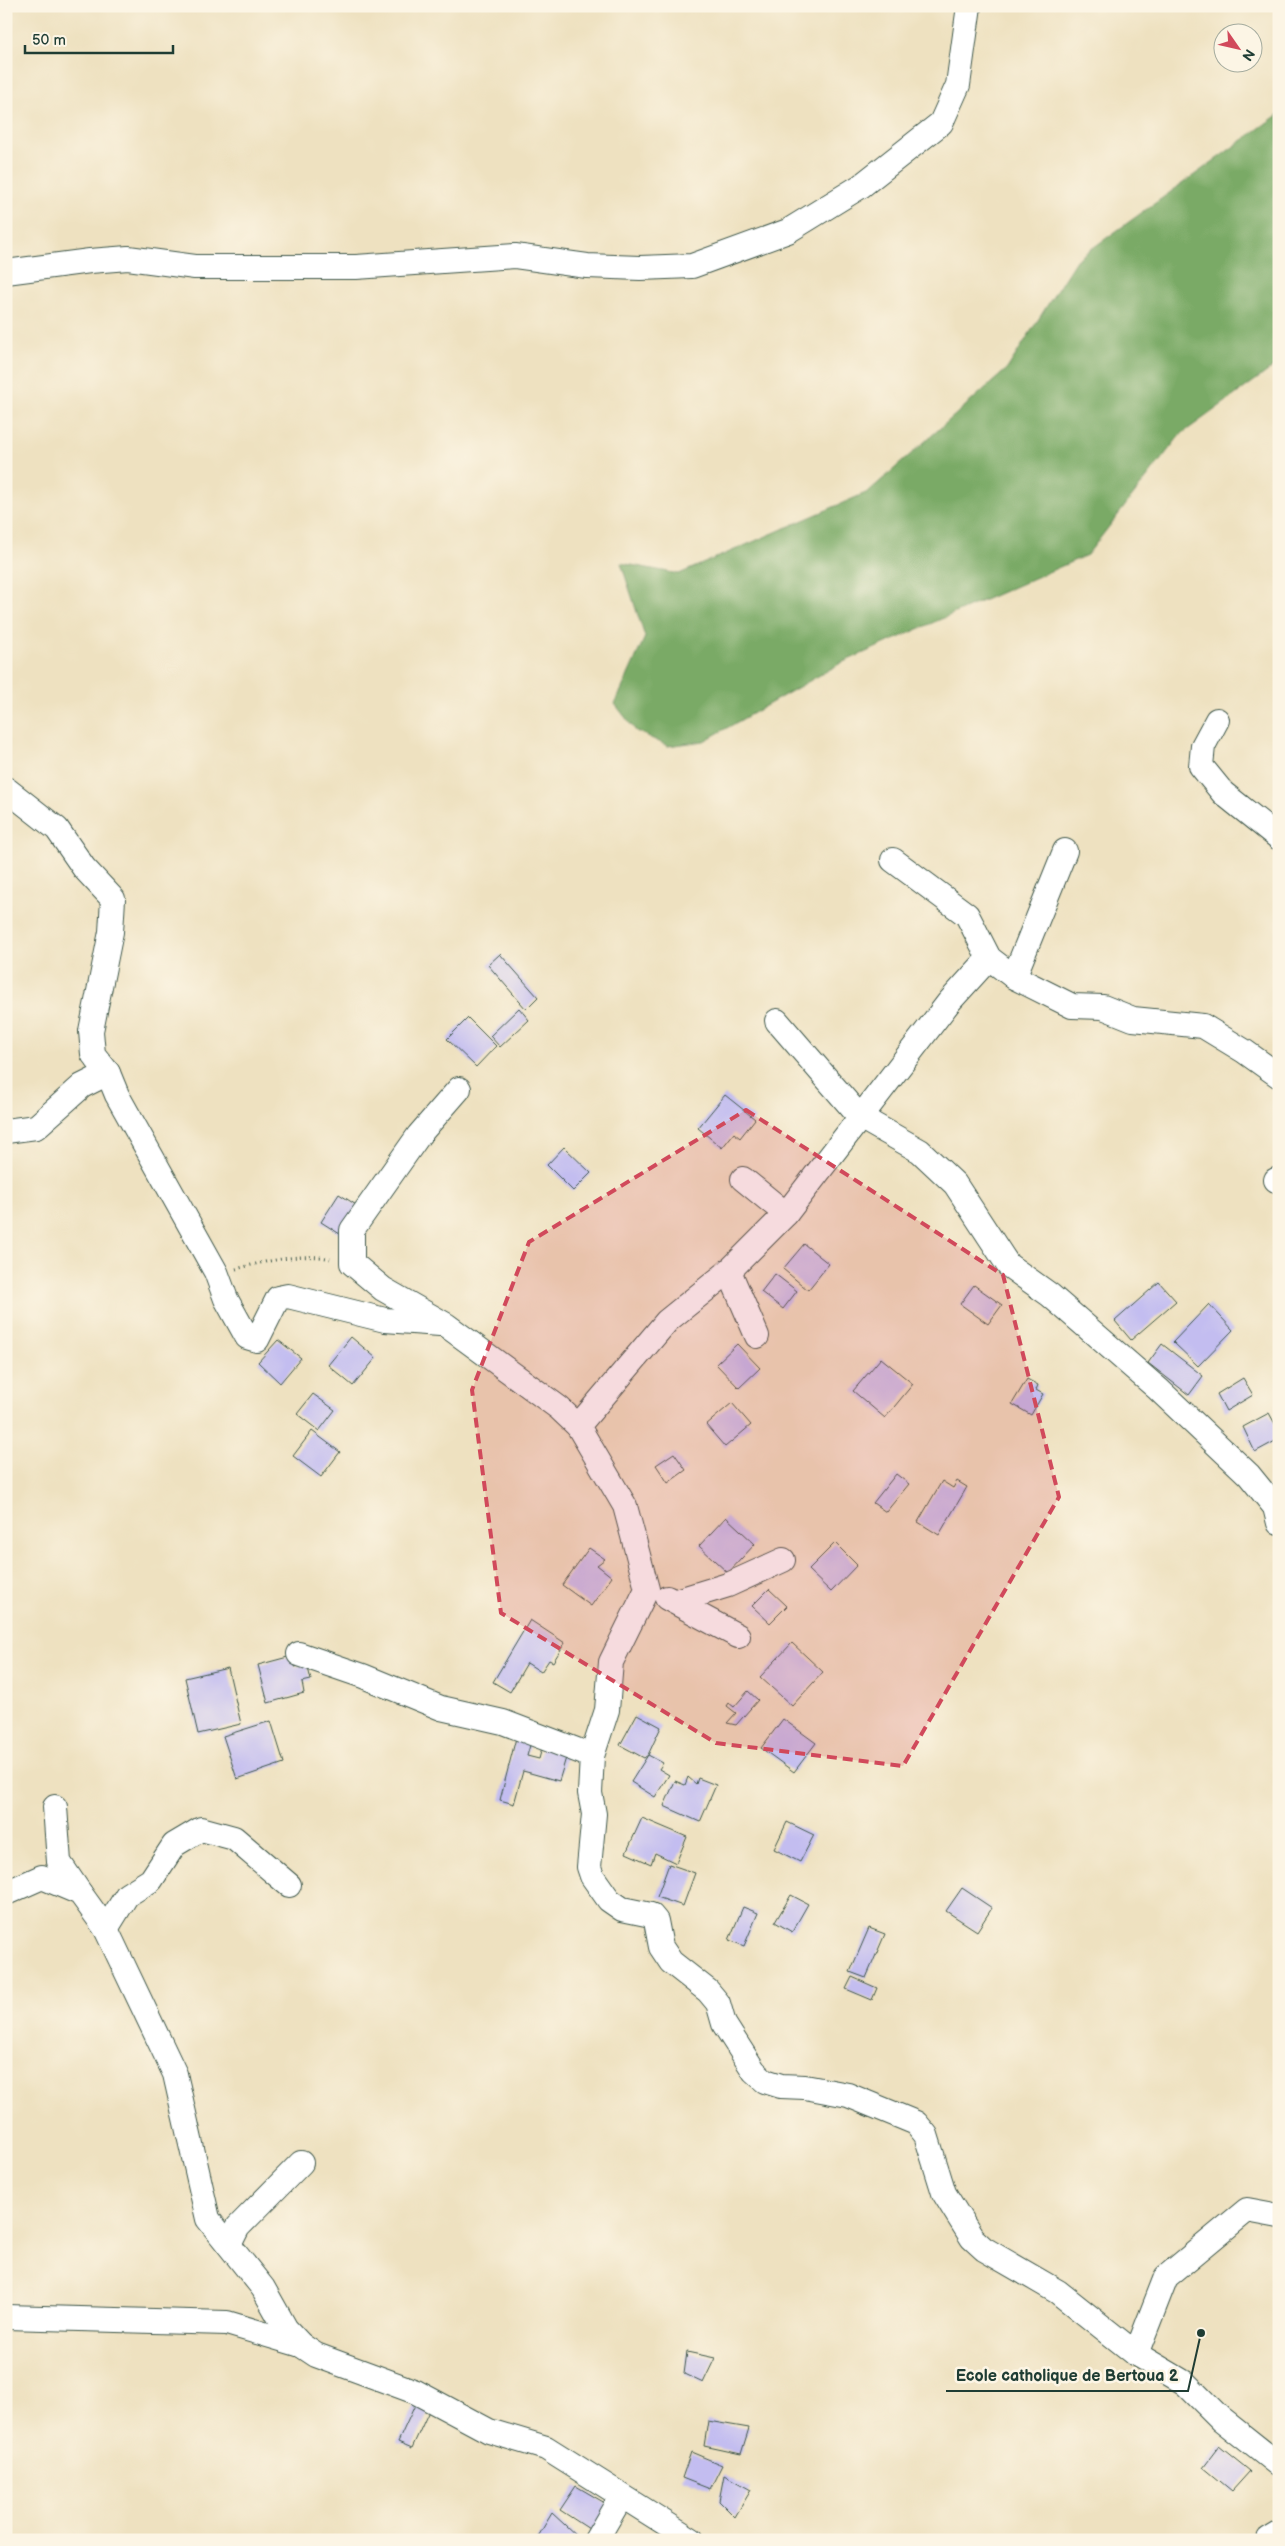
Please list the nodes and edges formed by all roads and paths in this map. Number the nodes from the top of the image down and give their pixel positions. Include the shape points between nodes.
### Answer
1 (969, 6) edge
2 (6, 272) edge
3 (1217, 720) dead end
4 (6, 789) edge
5 (1279, 838) edge
6 (1065, 851) dead end
7 (893, 860) dead end
8 (989, 958) junction
9 (1014, 977) junction
10 (777, 1021) dead end
11 (108, 1073) junction
12 (1279, 1076) edge
13 (459, 1089) dead end
14 (860, 1117) junction
15 (6, 1131) edge
16 (743, 1179) dead end
17 (786, 1214) junction
18 (351, 1258) junction
19 (729, 1271) junction
20 (216, 1272) junction
21 (446, 1325) junction
22 (757, 1336) dead end
23 (578, 1426) junction
24 (1279, 1523) edge
25 (783, 1560) dead end
26 (676, 1601) junction
27 (641, 1602) junction
28 (738, 1636) dead end
29 (299, 1654) dead end
30 (592, 1756) junction
31 (55, 1807) dead end
32 (289, 1885) dead end
33 (6, 1893) edge
34 (80, 1893) junction
35 (106, 1929) junction
36 (301, 2163) dead end
37 (1279, 2216) edge
38 (229, 2245) junction
39 (6, 2317) edge
40 (301, 2346) junction
41 (1136, 2354) junction
42 (1279, 2465) edge
43 (620, 2497) junction
44 (1279, 2534) edge
45 (596, 2540) edge
46 (692, 2540) edge
47 (1269, 2540) edge

1 - 2 street via 958,85 941,123 861,186 788,231 692,266 586,266 515,256 356,267 195,267 128,258
3 - 5 street via 1203,746 1201,766 1223,793
4 - 11 street via 57,829 84,868 113,899 111,932 92,1031 93,1054
6 - 9 street
7 - 8 street via 967,915
8 - 9 street
8 - 14 street via 949,1002
9 - 12 street via 1072,1006 1103,1007 1133,1019 1203,1026
10 - 14 street
11 - 15 street via 82,1086 36,1127
11 - 20 street via 117,1095
13 - 18 street via 419,1135 352,1230
14 - 17 street
14 - 24 street via 920,1151 955,1184 1008,1265 1050,1295 1158,1389 1249,1475 1275,1507
16 - 17 street
17 - 19 street
18 - 20 path via 334,1260 316,1255
18 - 21 street via 352,1263 383,1288
19 - 22 street
19 - 23 street via 667,1320
20 - 21 street via 226,1299 247,1337 257,1340 278,1298 288,1296 385,1320
21 - 23 street via 559,1408
23 - 27 street via 625,1506 647,1581
25 - 26 street via 728,1585
26 - 27 street via 662,1596
26 - 28 street
27 - 30 street via 611,1662 607,1710
29 - 30 street via 441,1708 504,1722
30 - 41 street via 590,1793 594,1814 589,1867 592,1876 609,1900 622,1908 651,1915 656,1921 661,1947 671,1962 718,2003 724,2024 754,2072 765,2081 781,2086 848,2095 916,2123 926,2135 944,2193 972,2238 984,2249 1058,2292
31 - 34 street via 59,1862
32 - 35 street via 234,1838 201,1829 174,1845 151,1880 127,1895
33 - 34 street via 42,1877
34 - 35 street
35 - 38 street via 174,2074 208,2219
36 - 38 street via 238,2227
37 - 41 street via 1247,2210 1166,2277
38 - 40 street via 263,2288 286,2329
39 - 40 street via 227,2323
40 - 43 street via 316,2355 416,2392 489,2431 546,2448
41 - 42 street via 1185,2383 1221,2419
43 - 45 street
43 - 46 street
44 - 47 street

